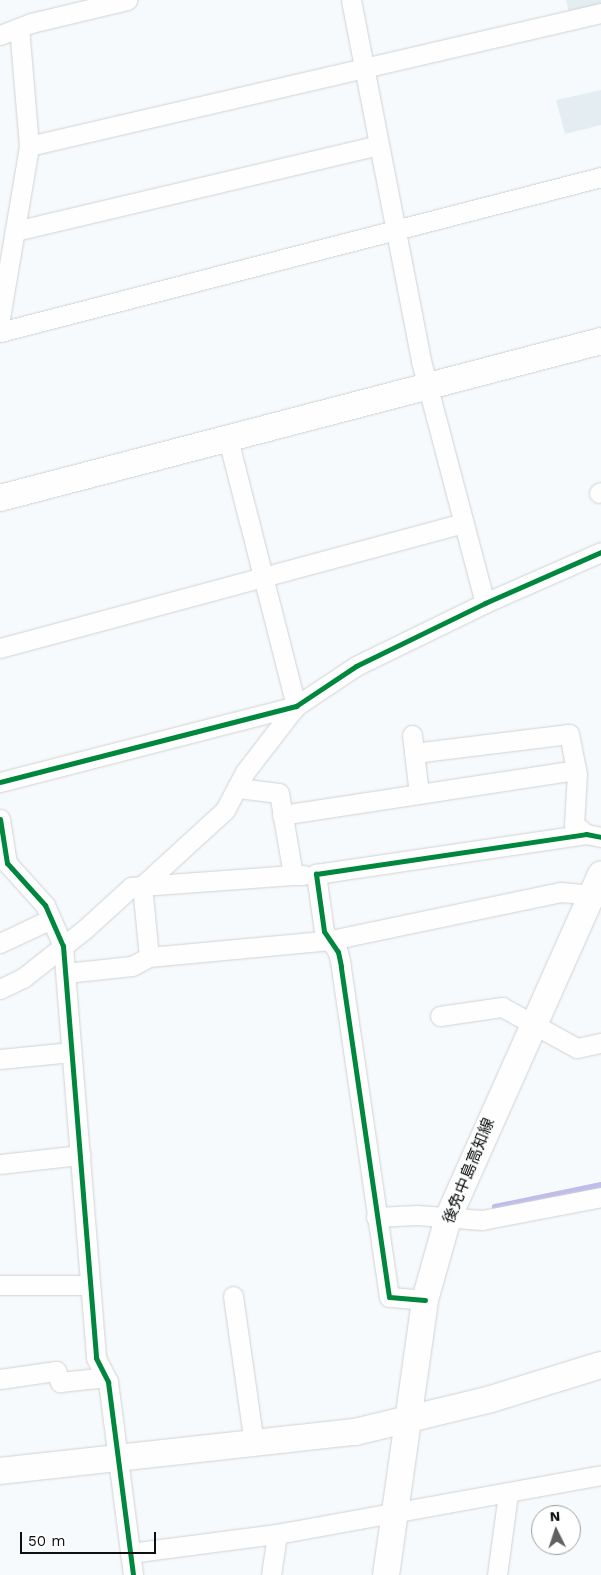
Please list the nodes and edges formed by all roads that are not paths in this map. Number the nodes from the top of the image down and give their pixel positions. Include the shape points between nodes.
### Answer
1 (127, 0) edge
2 (351, 0) edge
3 (601, 13) edge
4 (19, 28) junction
5 (0, 35) edge
6 (364, 68) junction
7 (29, 146) junction
8 (378, 146) junction
9 (601, 176) edge
10 (394, 230) junction
11 (15, 231) junction
12 (0, 318) edge
13 (0, 332) edge
14 (601, 341) edge
15 (427, 387) junction
16 (228, 439) junction
17 (0, 498) edge
18 (462, 523) junction
19 (601, 552) edge
20 (262, 577) junction
21 (485, 603) junction
22 (0, 648) edge
23 (296, 706) junction
24 (412, 735) dead end
25 (414, 753) junction
26 (576, 770) junction
27 (0, 782) edge
28 (238, 788) junction
29 (418, 794) junction
30 (282, 815) junction
31 (0, 820) edge
32 (593, 836) edge
33 (4, 864) edge
34 (316, 874) junction
35 (292, 875) junction
36 (597, 885) edge
37 (142, 886) junction
38 (51, 919) junction
39 (331, 940) junction
40 (0, 942) edge
41 (63, 946) junction
42 (149, 957) junction
43 (66, 973) junction
44 (0, 988) edge
45 (440, 1016) dead end
46 (534, 1024) junction
47 (601, 1043) edge
48 (72, 1052) junction
49 (0, 1059) edge
50 (80, 1154) junction
51 (0, 1164) edge
52 (601, 1197) edge
53 (376, 1217) junction
54 (448, 1218) junction
55 (0, 1285) edge
56 (90, 1285) junction
57 (233, 1296) dead end
58 (426, 1300) junction
59 (601, 1366) edge
60 (102, 1370) junction
61 (0, 1379) edge
62 (408, 1420) junction
63 (254, 1443) junction
64 (116, 1458) junction
65 (0, 1471) edge
66 (601, 1475) edge
67 (508, 1494) junction
68 (394, 1515) junction
69 (277, 1534) junction
70 (130, 1553) junction
71 (133, 1575) edge
72 (271, 1575) edge
73 (386, 1575) edge
74 (497, 1575) edge

1 - 4 street
2 - 6 street
3 - 6 street
4 - 5 street
4 - 7 street
6 - 7 street
6 - 8 street
7 - 11 street
8 - 10 street
8 - 11 street
9 - 10 street
10 - 13 street
10 - 15 street
11 - 12 street
14 - 15 street
15 - 16 street
15 - 18 street
16 - 17 street
16 - 20 street
18 - 20 street
18 - 21 street
19 - 21 street
20 - 22 street
20 - 23 street
21 - 23 street via 356,666
23 - 27 street
23 - 28 street via 245,772
24 - 25 street
25 - 26 street via 569,734
25 - 29 street
26 - 29 street
26 - 32 street via 574,824
28 - 30 street via 279,793
28 - 37 street via 225,810
29 - 30 street
30 - 35 street
31 - 33 street
32 - 34 street
33 - 38 street via 45,906
34 - 35 street
34 - 39 street via 324,931
35 - 37 street
36 - 39 street
36 - 46 street, 後免中島高知線
37 - 41 street via 131,887
37 - 42 street
38 - 40 street
38 - 41 street
39 - 42 street
39 - 53 street via 341,966
41 - 43 street
41 - 44 street via 23,978
42 - 43 street via 132,966
43 - 48 street
45 - 46 street via 502,1006
46 - 47 street via 577,1048
46 - 54 street, 後免中島高知線
48 - 49 street
48 - 50 street
50 - 51 street
50 - 56 street
52 - 54 street via 482,1220
53 - 54 street
53 - 58 street via 389,1297
54 - 58 street, 後免中島高知線
55 - 56 street
56 - 60 street via 96,1358
57 - 63 street
58 - 62 street, 後免中島高知線
59 - 62 street
60 - 61 street via 97,1378 60,1382 56,1371
60 - 64 street via 108,1382
62 - 63 street via 355,1432
62 - 68 street, 後免中島高知線
63 - 64 street
64 - 65 street
64 - 70 street
66 - 67 street
67 - 68 street
67 - 74 street
68 - 69 street
68 - 73 street, 後免中島高知線
69 - 70 street
69 - 72 street
70 - 71 street

